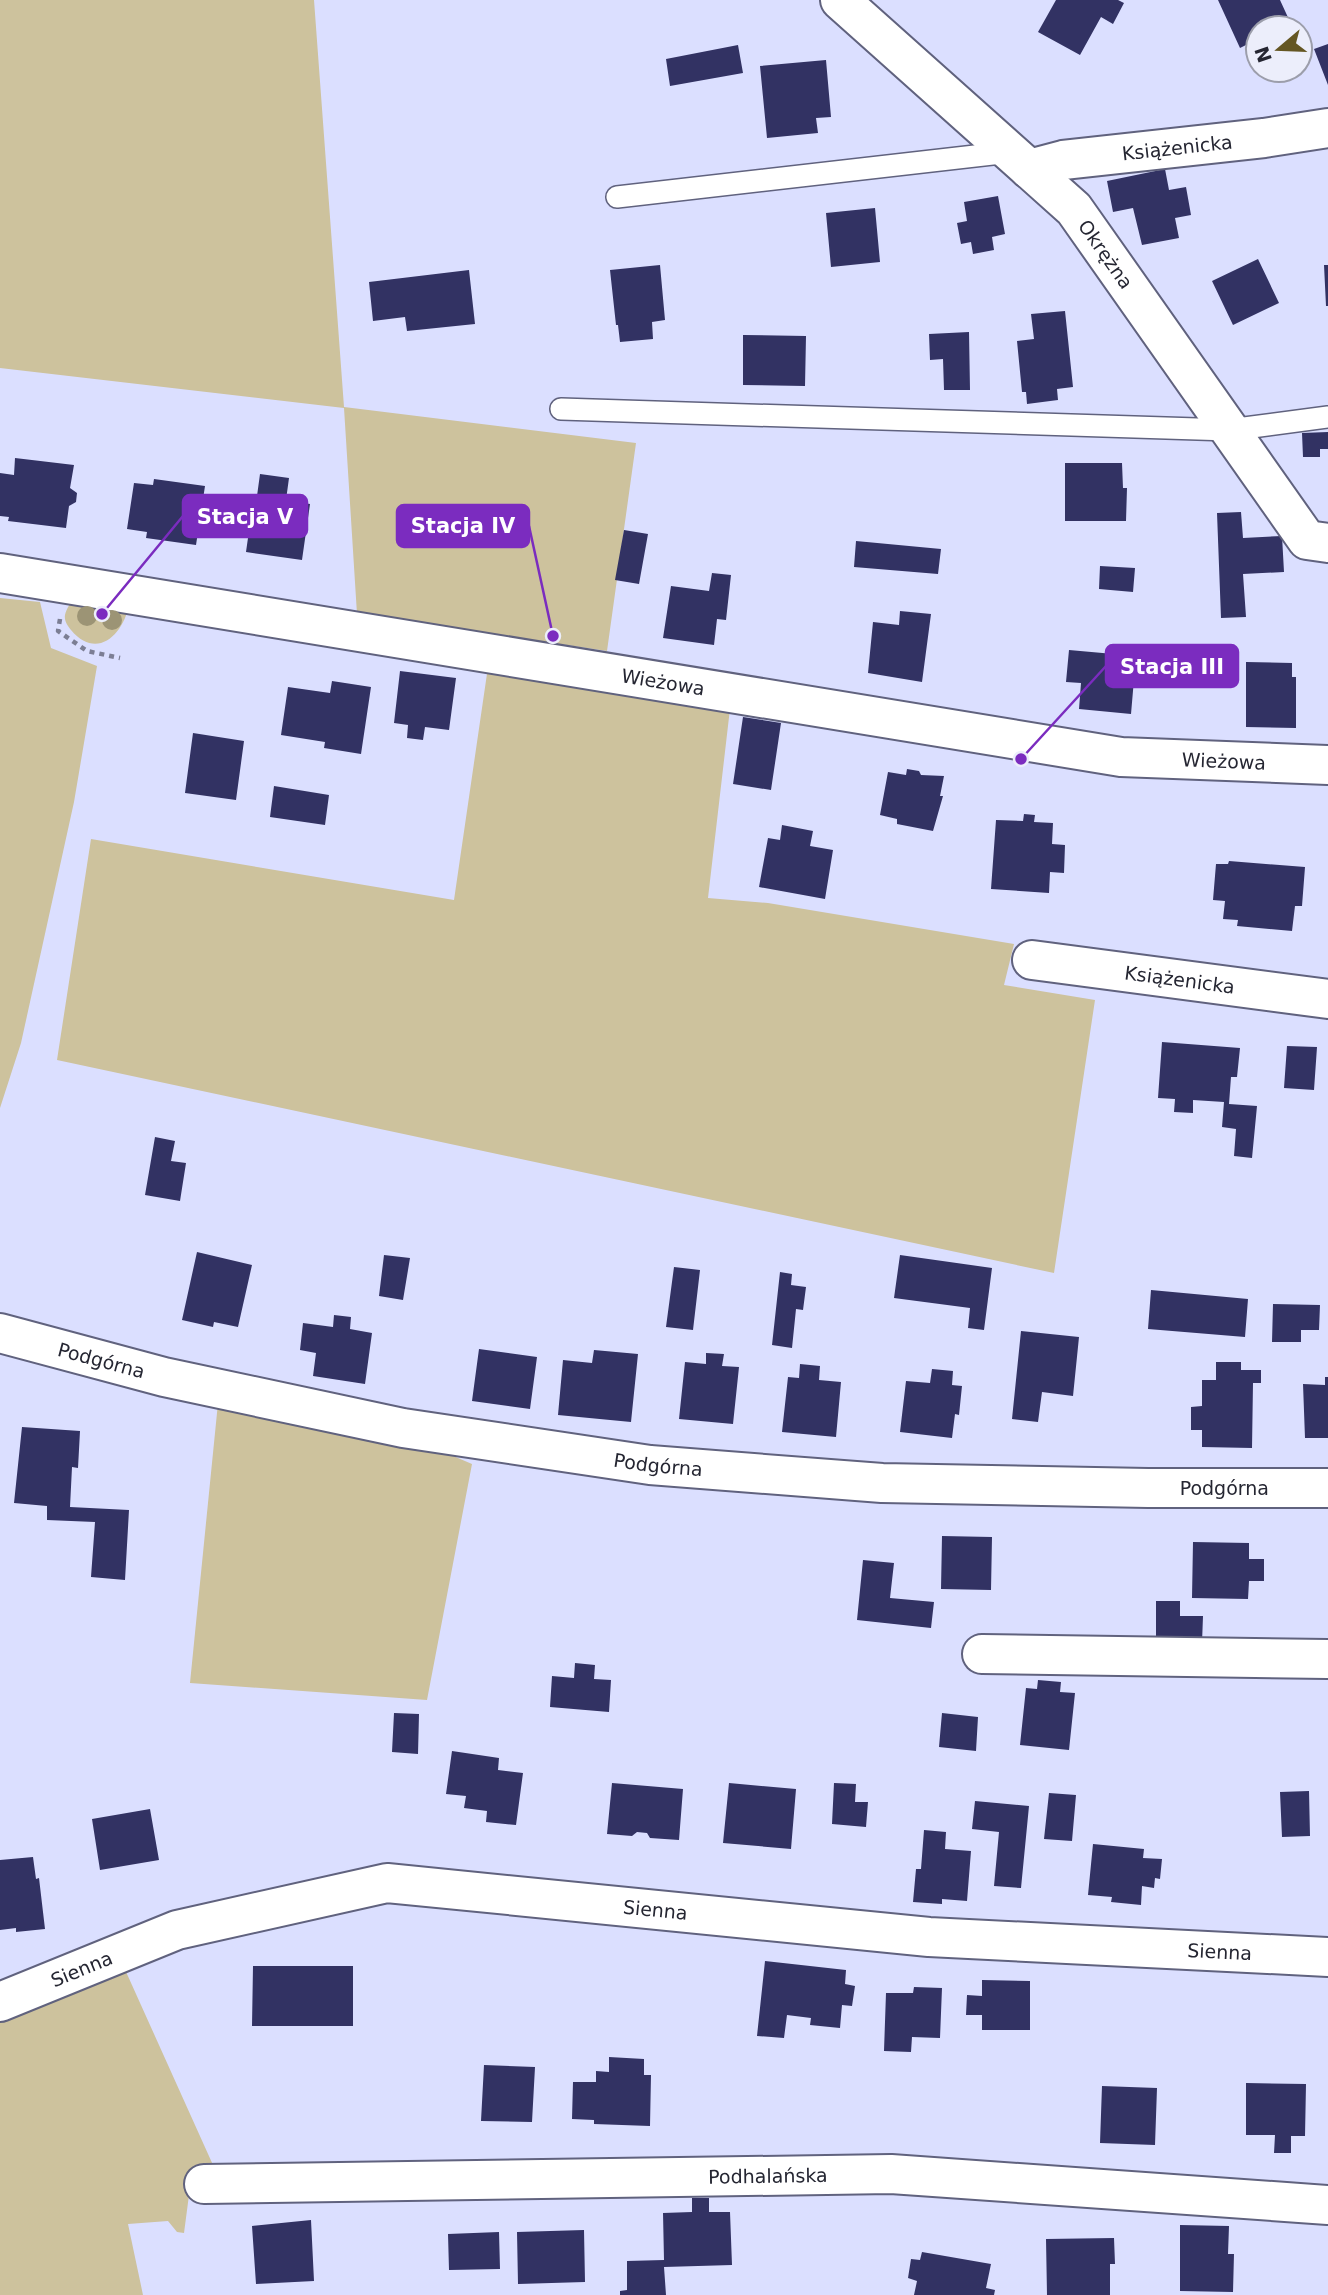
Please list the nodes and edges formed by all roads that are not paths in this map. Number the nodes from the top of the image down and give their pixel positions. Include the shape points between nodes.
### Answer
1 (840, 0) edge
2 (1328, 128) edge
3 (1019, 161) junction
4 (617, 197) dead end
5 (561, 410) dead end
6 (1328, 417) edge
7 (1229, 430) junction
8 (1328, 543) edge
9 (0, 573) edge
10 (1328, 765) edge
11 (1032, 961) dead end
12 (1328, 999) edge
13 (0, 1333) edge
14 (1328, 1489) edge
15 (982, 1654) dead end
16 (1328, 1659) edge
17 (1328, 1957) edge
18 (0, 2001) edge
19 (204, 2184) dead end
20 (1328, 2205) edge

1 - 3 street, Okrężna
2 - 3 street, Książenicka via 1063,160
3 - 4 lane
3 - 7 street, Okrężna via 1074,209
5 - 7 lane
6 - 7 lane
7 - 8 street, Okrężna via 1307,540
9 - 10 street, Wieżowa via 1121,757
11 - 12 street, Książenicka
13 - 14 street, Podgórna via 164,1377 403,1428 650,1465 882,1483
15 - 16 street
17 - 18 street, Sienna via 929,1937 387,1883 177,1930
19 - 20 street, Podhalańska via 891,2174

